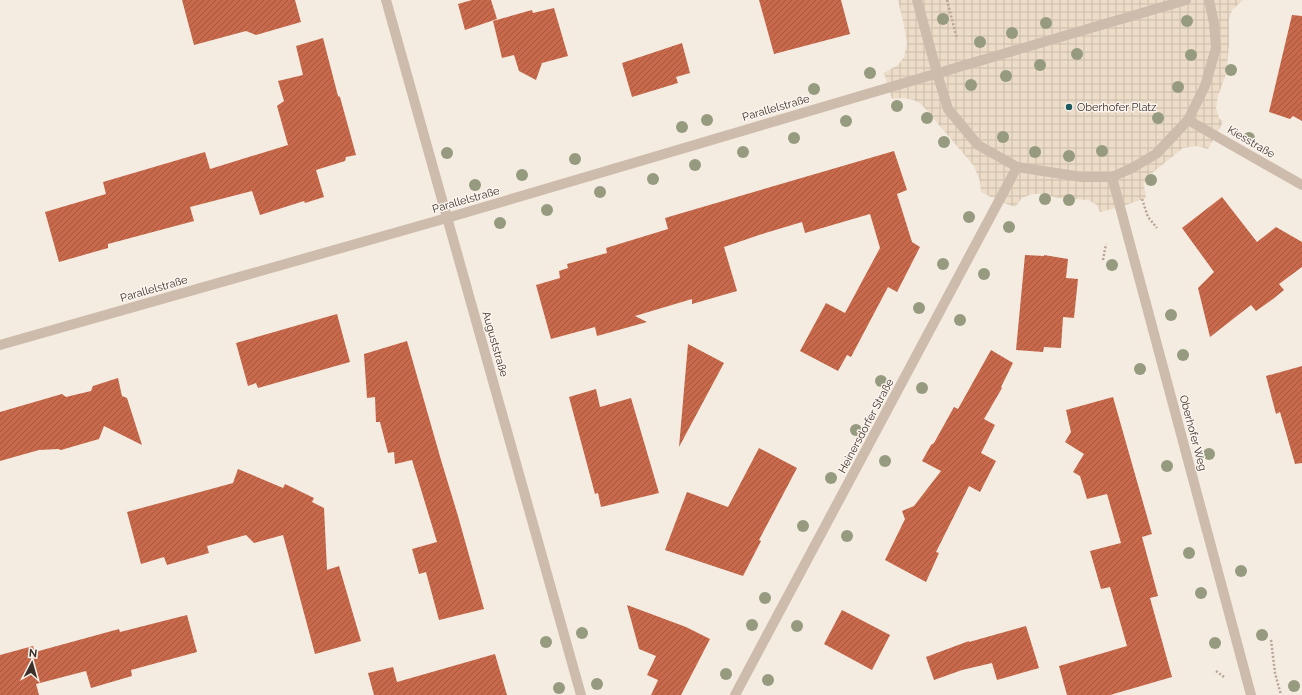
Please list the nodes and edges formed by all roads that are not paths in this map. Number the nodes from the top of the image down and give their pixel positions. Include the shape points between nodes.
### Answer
1 (386, 0) edge
2 (917, 0) edge
3 (1186, 0) edge
4 (1209, 0) edge
5 (937, 74) junction
6 (1188, 120) junction
7 (1017, 167) junction
8 (1112, 177) junction
9 (1302, 185) edge
10 (447, 218) junction
11 (0, 345) edge
12 (580, 695) edge
13 (735, 695) edge
14 (1251, 695) edge

1 - 10 street, Auguststraße
2 - 5 street
3 - 5 street
4 - 6 street via 1216,48 1206,86
5 - 7 street via 948,109 978,144
5 - 10 street, Parallelstraße
6 - 8 street via 1156,154
6 - 9 street, Kiesstraße
7 - 8 street via 1082,177
7 - 13 street, Heinersdorfer Straße
8 - 14 street, Oberhofer Weg
10 - 11 street, Parallelstraße
10 - 12 street, Auguststraße

